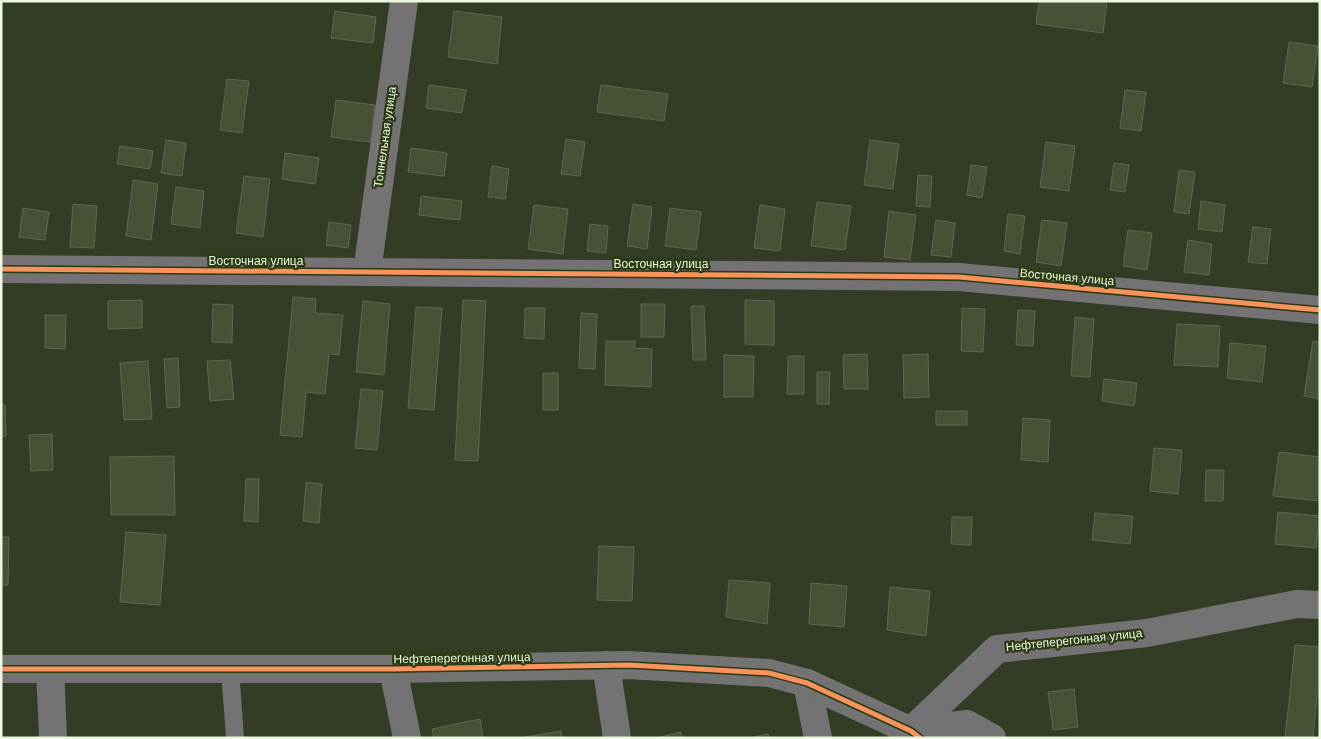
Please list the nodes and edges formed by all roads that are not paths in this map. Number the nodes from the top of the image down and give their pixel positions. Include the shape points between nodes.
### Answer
1 (404, 1) edge
2 (1, 270) edge
3 (367, 272) junction
4 (1320, 310) edge
5 (1320, 605) edge
6 (606, 665) junction
7 (50, 669) junction
8 (230, 669) junction
9 (393, 669) junction
10 (1, 670) edge
11 (807, 683) junction
12 (916, 734) edge
13 (53, 738) edge
14 (235, 738) edge
15 (407, 738) edge
16 (617, 738) edge
17 (818, 738) edge
18 (992, 738) edge

1 - 3 street, Тоннельная улица
2 - 3 street, Восточная улица
3 - 4 street, Восточная улица via 959,277
5 - 12 street, Нефтеперегонная улица via 1297,604 1147,633 997,648
6 - 9 street, Нефтеперегонная улица
6 - 11 street, Нефтеперегонная улица via 769,673
6 - 16 street
7 - 8 street, Нефтеперегонная улица
7 - 10 street, Нефтеперегонная улица
7 - 13 street
8 - 9 street, Нефтеперегонная улица
8 - 14 lane
9 - 15 street
11 - 12 street, Нефтеперегонная улица
11 - 17 street
12 - 18 street via 967,724

